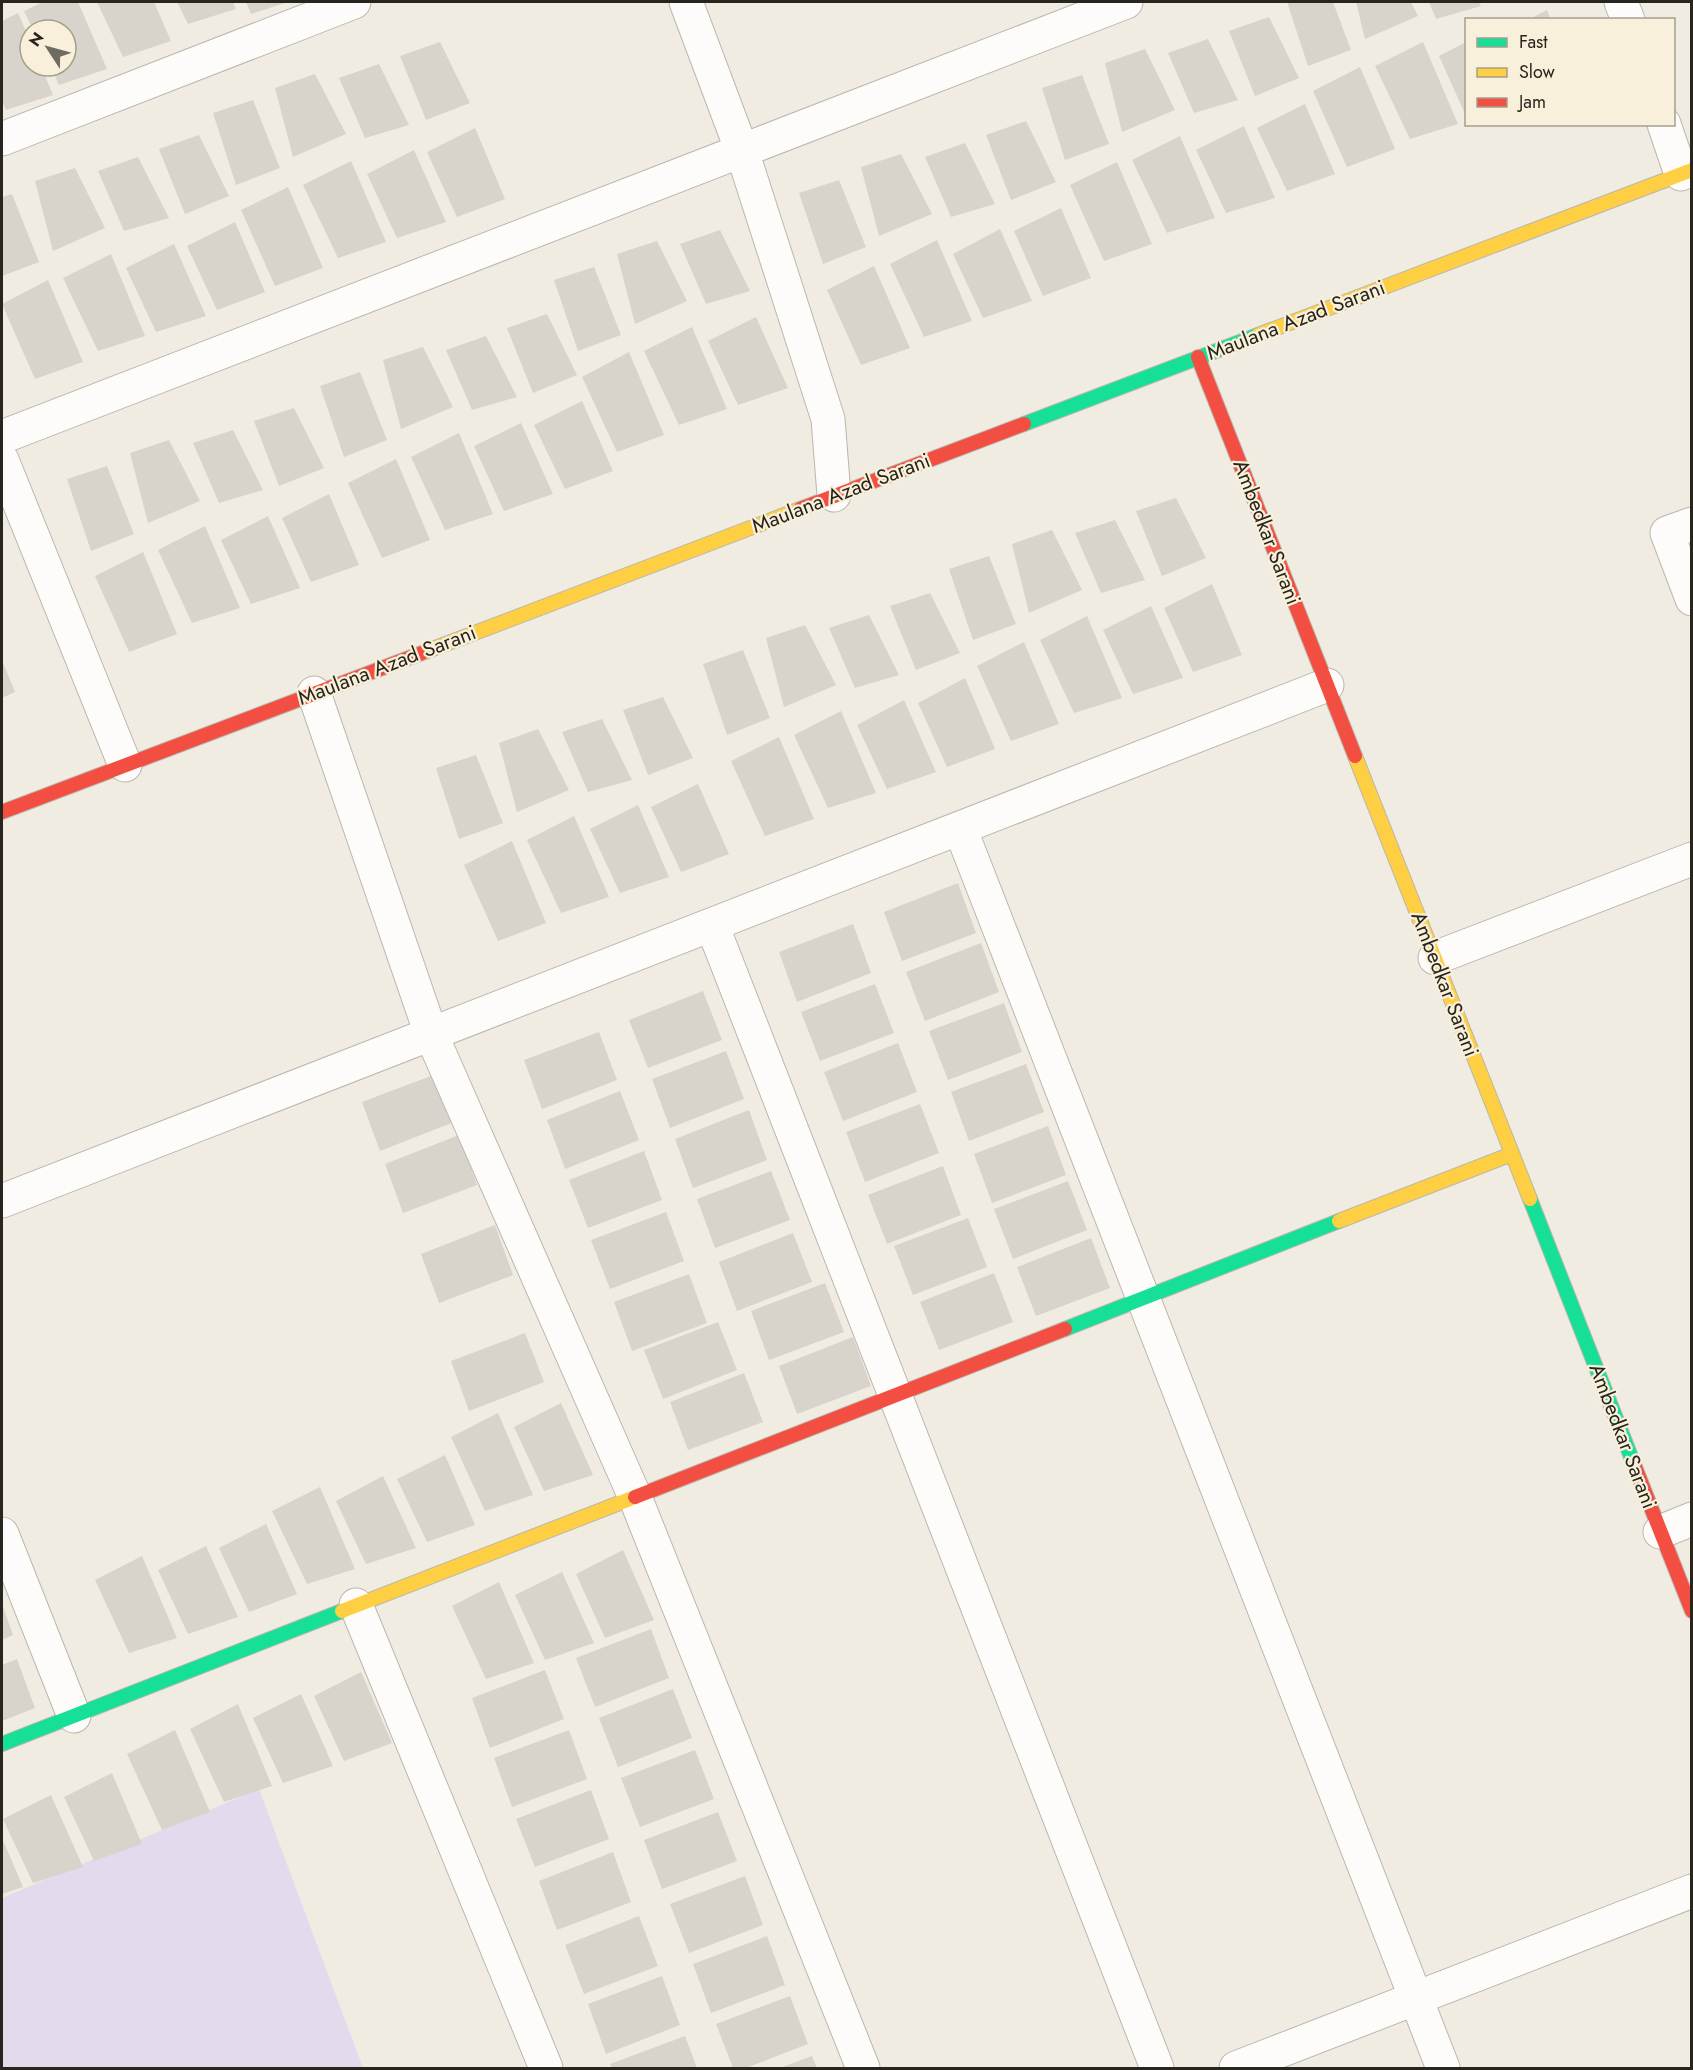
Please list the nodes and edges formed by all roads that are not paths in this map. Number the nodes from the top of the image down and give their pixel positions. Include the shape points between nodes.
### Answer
1 (354, 2) edge
2 (686, 2) edge
3 (1126, 2) edge
4 (1621, 2) edge
5 (1076, 11) edge
6 (1627, 18) edge
7 (1665, 126) edge
8 (2, 139) edge
9 (741, 151) junction
10 (1686, 172) edge
11 (1198, 357) junction
12 (2, 437) edge
13 (2, 460) edge
14 (834, 495) junction
15 (1692, 524) edge
16 (1692, 599) edge
17 (1327, 685) junction
18 (314, 693) junction
19 (125, 765) junction
20 (2, 812) edge
21 (960, 828) junction
22 (1692, 859) edge
23 (712, 925) junction
24 (1435, 958) junction
25 (431, 1034) junction
26 (1512, 1154) junction
27 (2, 1201) edge
28 (1143, 1298) junction
29 (895, 1395) junction
30 (635, 1497) junction
31 (1692, 1519) edge
32 (1660, 1532) junction
33 (2, 1534) edge
34 (356, 1605) junction
35 (1692, 1611) edge
36 (74, 1716) junction
37 (2, 1744) edge
38 (1692, 1891) edge
39 (1416, 1999) junction
40 (546, 2068) edge
41 (863, 2068) edge
42 (1157, 2068) edge
43 (1236, 2068) edge
44 (1443, 2068) edge

1 - 8 street
2 - 9 street
3 - 5 street
4 - 6 street
5 - 9 street
7 - 10 street
9 - 12 street
9 - 14 street via 828,419
10 - 11 street, Maulana Azad Sarani
11 - 14 street, Maulana Azad Sarani
11 - 17 street, Ambedkar Sarani
13 - 19 street
14 - 18 street, Maulana Azad Sarani
15 - 16 street via 1667,533
17 - 21 street
17 - 24 street, Ambedkar Sarani
18 - 19 street, Maulana Azad Sarani
18 - 25 street
19 - 20 street, Maulana Azad Sarani
21 - 23 street
21 - 28 street
22 - 24 street
23 - 25 street
23 - 29 street
24 - 26 street, Ambedkar Sarani
25 - 27 street
25 - 30 street
26 - 28 street
26 - 32 street, Ambedkar Sarani
28 - 29 street
28 - 39 street
29 - 30 street
29 - 42 street
30 - 34 street
30 - 41 street
31 - 32 street
32 - 35 street, Ambedkar Sarani
33 - 36 street
34 - 36 street
34 - 40 street
36 - 37 street
38 - 39 street
39 - 43 street
39 - 44 street

